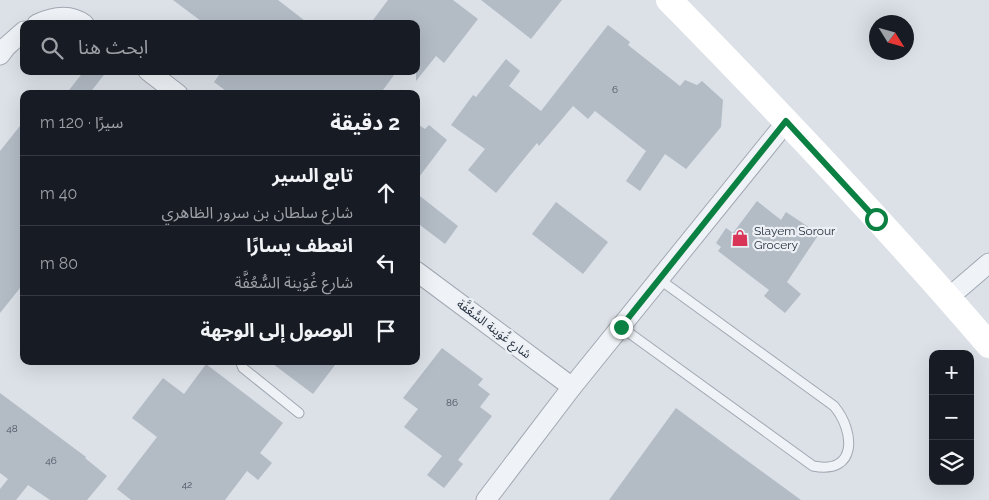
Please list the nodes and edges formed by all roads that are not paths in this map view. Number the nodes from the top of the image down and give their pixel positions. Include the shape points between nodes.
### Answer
1 (669, 0) edge
2 (75, 14) edge
3 (48, 20) edge
4 (20, 35) edge
5 (0, 55) edge
6 (153, 75) edge
7 (173, 90) edge
8 (786, 121) junction
9 (989, 263) edge
10 (420, 274) edge
11 (659, 278) junction
12 (948, 298) junction
13 (621, 327) junction
14 (989, 346) edge
15 (242, 365) edge
16 (572, 386) junction
17 (300, 413) dead end
18 (486, 500) edge

1 - 8 street
2 - 3 street
4 - 5 street
6 - 7 street
8 - 11 street
8 - 12 street
9 - 12 street
10 - 16 street, شارع غُوَينة السُّعُفَّة
11 - 13 street
11 - 13 lane via 834,406 845,422 850,442 842,460 833,466 813,466
12 - 14 street
13 - 16 street
15 - 17 lane
16 - 18 street

